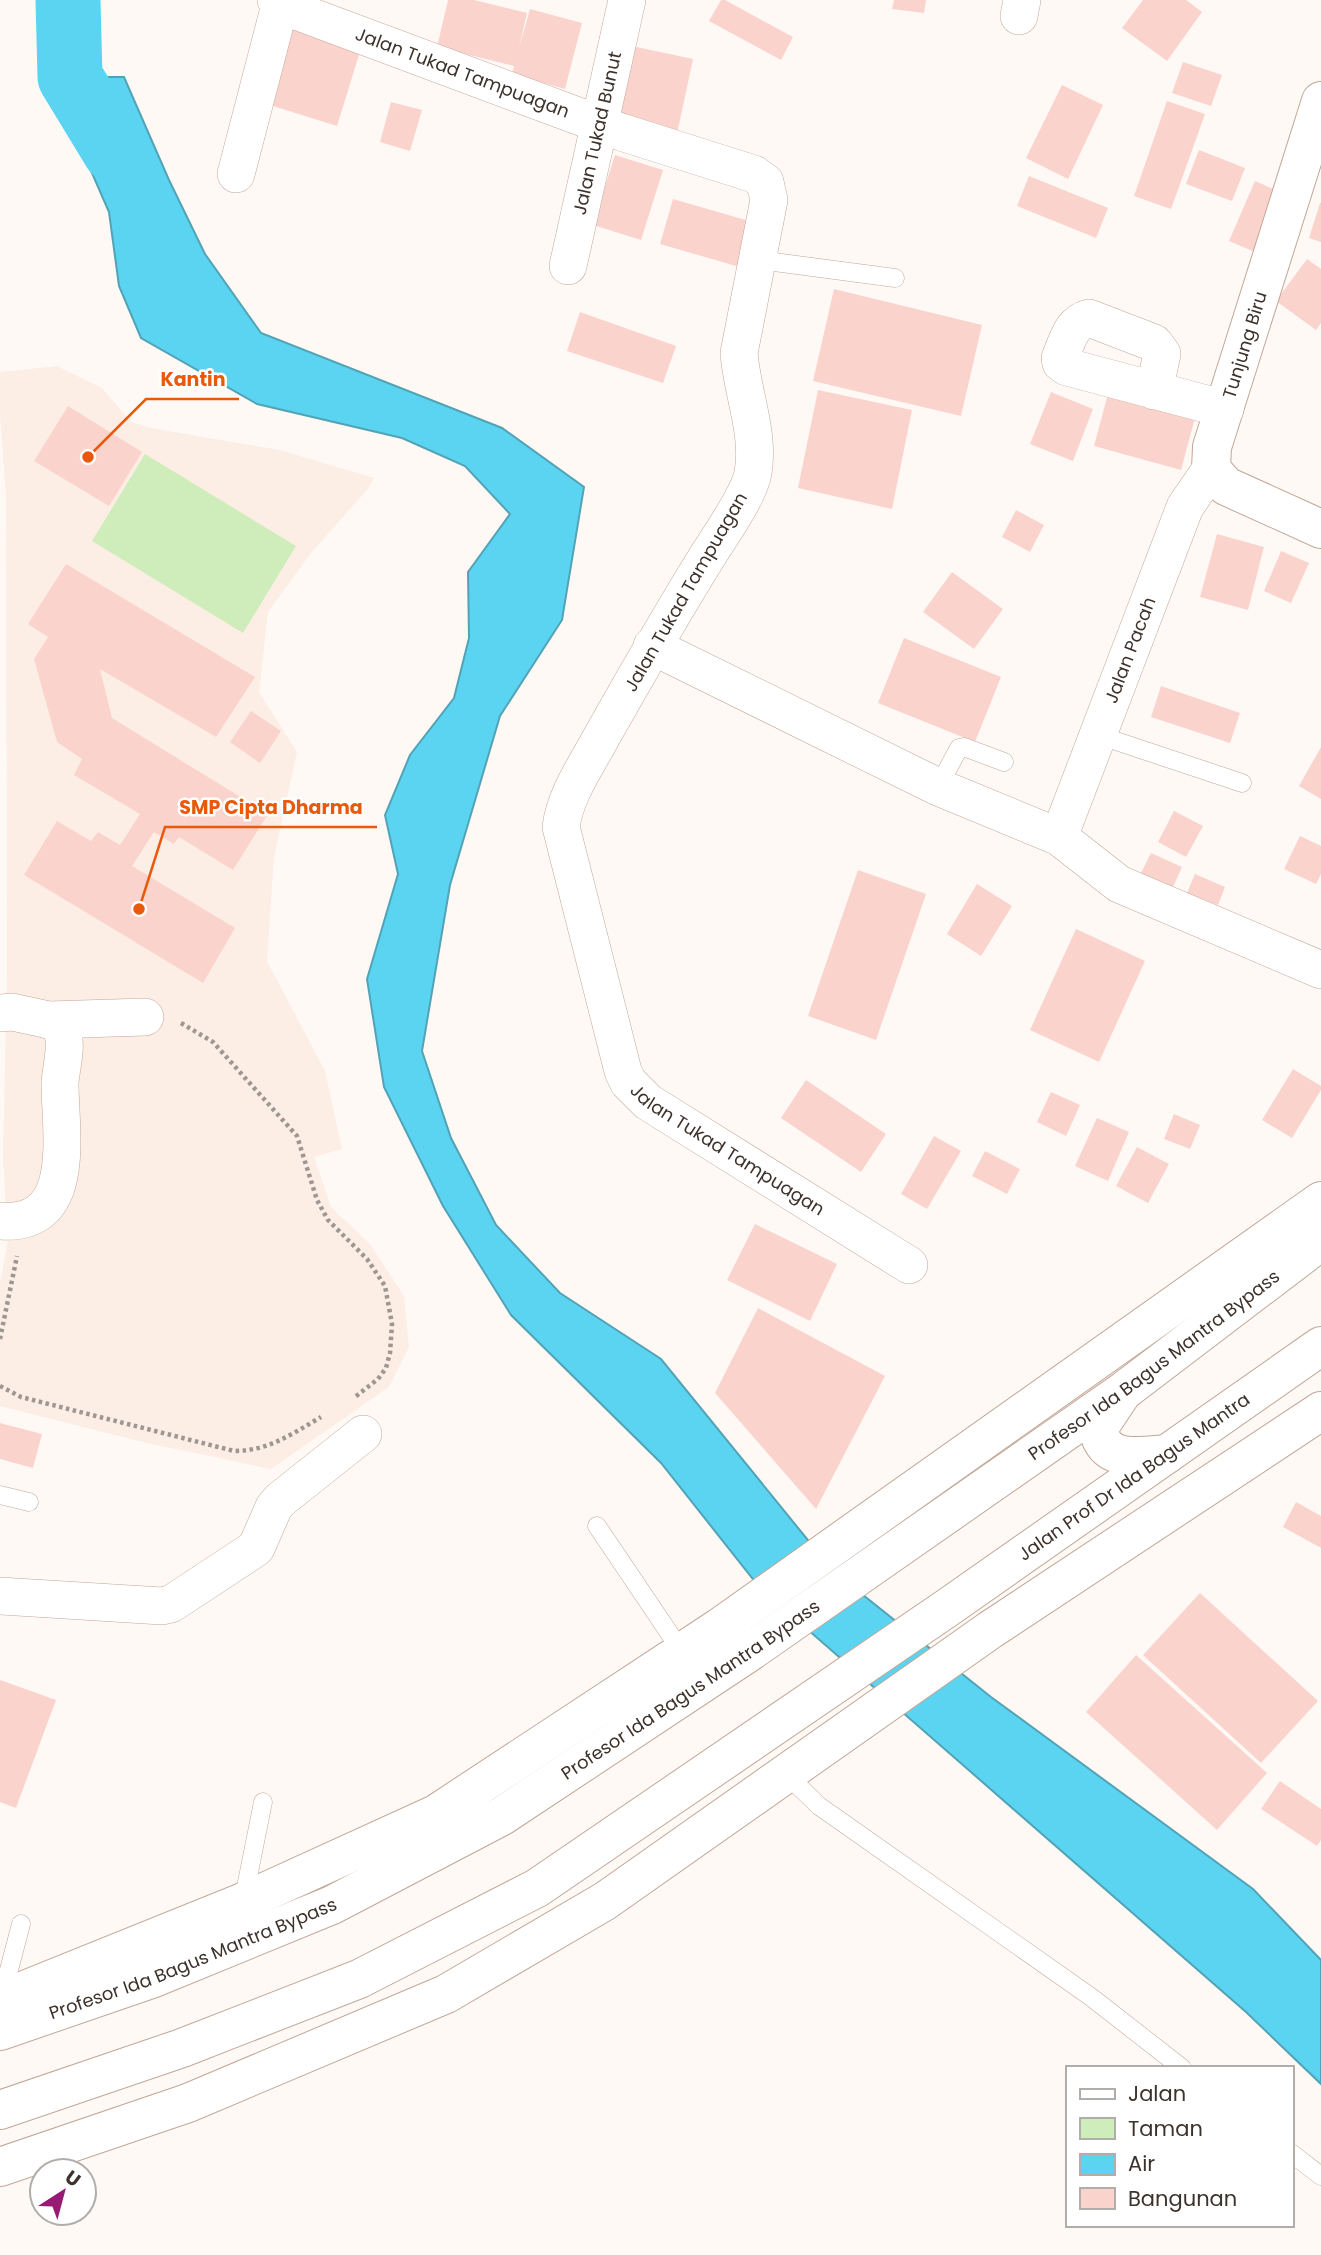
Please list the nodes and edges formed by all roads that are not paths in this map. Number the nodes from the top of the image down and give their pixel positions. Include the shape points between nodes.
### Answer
1 (627, 0) edge
2 (278, 2) edge
3 (1321, 100) edge
4 (598, 122) junction
5 (236, 174) dead end
6 (759, 260) junction
7 (568, 266) dead end
8 (895, 278) dead end
9 (1154, 391) dead end
10 (1225, 409) junction
11 (1211, 469) junction
12 (1321, 529) edge
13 (652, 646) junction
14 (1098, 735) junction
15 (1004, 762) dead end
16 (1242, 783) dead end
17 (938, 787) junction
18 (1059, 837) junction
19 (1321, 970) edge
20 (0, 1013) edge
21 (145, 1017) road end
22 (49, 1020) junction
23 (1321, 1201) edge
24 (12, 1221) edge
25 (1321, 1241) edge
26 (909, 1265) dead end
27 (1317, 1359) edge
28 (1125, 1390) junction
29 (1321, 1411) edge
30 (363, 1434) dead end
31 (1167, 1454) junction
32 (0, 1495) edge
33 (29, 1502) dead end
34 (597, 1526) dead end
35 (0, 1596) edge
36 (682, 1652) junction
37 (785, 1773) junction
38 (263, 1802) dead end
39 (243, 1902) junction
40 (21, 1924) dead end
41 (2, 2010) edge
42 (166, 2054) junction
43 (1179, 2066) edge
44 (188, 2102) junction
45 (0, 2110) edge
46 (1293, 2155) edge
47 (0, 2167) edge
48 (1321, 2176) edge

1 - 4 street, Jalan Tukad Bunut
2 - 4 street, Jalan Tukad Tampuagan
2 - 5 street
3 - 10 main road, Tunjung Biru
4 - 6 street, Jalan Tukad Tampuagan via 754,174 765,182 769,200
4 - 7 street, Jalan Tukad Bunut
6 - 8 lane
6 - 13 street, Jalan Tukad Tampuagan via 739,353 756,450 752,477
9 - 10 street
10 - 11 main road, Tunjung Biru via 1212,447
11 - 12 main road via 1226,486
11 - 14 street, Jalan Pacah via 1185,507
13 - 17 street
13 - 26 street, Jalan Tukad Tampuagan via 567,805 561,828 623,1070 648,1102
14 - 16 lane
14 - 18 street, Jalan Pacah
15 - 17 lane via 959,748
17 - 18 street
18 - 19 street via 1119,884
20 - 22 street
21 - 22 street
22 - 24 street via 64,1036 61,1168 54,1195 43,1208
23 - 36 main road
25 - 28 main road, Profesor Ida Bagus Mantra Bypass
27 - 31 main road, Jalan Prof Dr Ida Bagus Mantra
28 - 31 main road via 1098,1429 1101,1442 1109,1452 1130,1456
28 - 41 main road, Profesor Ida Bagus Mantra Bypass via 748,1653 502,1816 332,1905 154,1978
29 - 37 main road via 990,1630
30 - 35 street via 280,1500 256,1548 171,1604
31 - 42 main road, Jalan Prof Dr Ida Bagus Mantra via 537,1888 359,1979
32 - 33 lane
34 - 36 lane
36 - 39 main road via 436,1814
37 - 43 lane via 820,1806 1091,1997
37 - 44 main road via 605,1901 446,1994
38 - 39 lane
39 - 41 main road
40 - 41 lane
42 - 44 main road
42 - 45 main road
44 - 47 main road
46 - 48 lane

